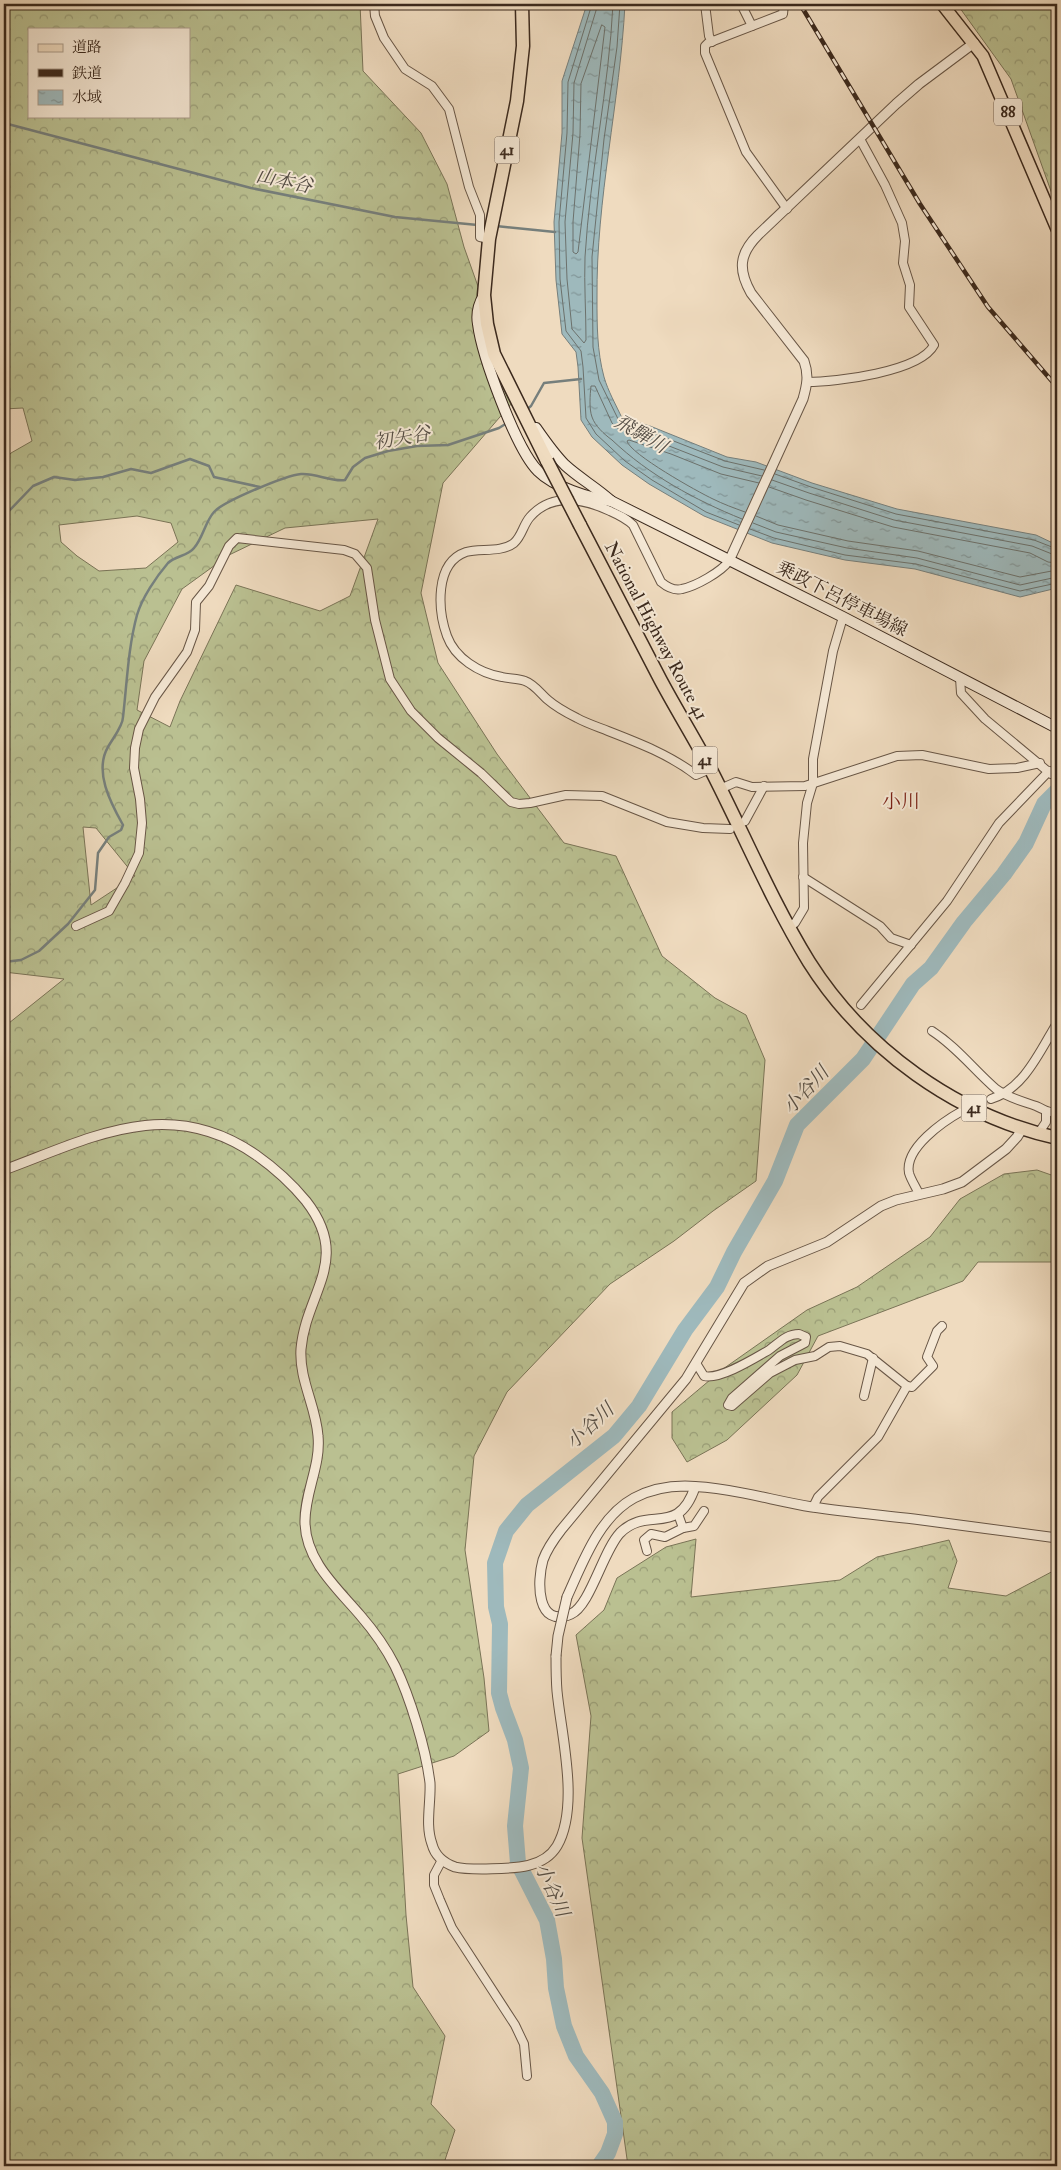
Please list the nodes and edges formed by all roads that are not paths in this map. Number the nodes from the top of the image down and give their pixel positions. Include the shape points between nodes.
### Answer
1 (374, 4) edge
2 (522, 4) edge
3 (705, 4) edge
4 (741, 4) edge
5 (784, 4) edge
6 (942, 4) edge
7 (752, 26) junction
8 (712, 42) junction
9 (974, 44) junction
10 (860, 140) junction
11 (787, 209) junction
12 (1057, 229) edge
13 (489, 239) junction
14 (484, 295) junction
15 (807, 382) junction
16 (522, 413) junction
17 (611, 501) junction
18 (729, 561) junction
19 (842, 617) junction
20 (960, 678) junction
21 (1057, 728) edge
22 (1040, 763) junction
23 (710, 769) junction
24 (1052, 774) edge
25 (813, 783) junction
26 (764, 786) junction
27 (720, 789) junction
28 (745, 821) dead end
29 (730, 829) dead end
30 (803, 877) junction
31 (76, 926) dead end
32 (790, 927) junction
33 (911, 945) junction
34 (861, 1005) dead end
35 (1057, 1023) edge
36 (932, 1031) dead end
37 (1005, 1095) junction
38 (991, 1099) tunnel mouth
39 (962, 1111) tunnel mouth
40 (1046, 1112) junction
41 (1057, 1112) edge
42 (1022, 1129) junction
43 (1038, 1134) junction
44 (1057, 1138) edge
45 (4, 1170) edge
46 (918, 1194) junction
47 (942, 1326) dead end
48 (873, 1358) junction
49 (696, 1363) junction
50 (908, 1386) junction
51 (864, 1396) dead end
52 (695, 1487) junction
53 (813, 1507) junction
54 (704, 1511) dead end
55 (678, 1514) junction
56 (683, 1528) junction
57 (1057, 1538) edge
58 (647, 1551) dead end
59 (442, 1860) junction
60 (527, 2076) dead end

1 - 13 street via 374,16 384,38 405,69 432,86 449,108 469,187 480,214 480,237
2 - 13 highway, National Highway Route 41 / 41 via 523,46 517,101
3 - 8 street
4 - 7 street
5 - 7 street via 782,14
6 - 9 main road, 88
7 - 8 street
8 - 11 street via 705,46 705,52 746,152
9 - 10 street via 919,84
9 - 12 main road, 88 via 996,82
10 - 11 street
10 - 15 street via 900,216 905,241 903,263 910,285 909,307 934,345 917,361 901,368 827,382
11 - 15 street via 750,243 741,269 751,292 804,361
13 - 14 highway, National Highway Route 41 / 41
14 - 16 highway, National Highway Route 41 / 41 via 494,354
14 - 17 main road via 478,306 483,345 503,404 526,456 550,480 594,499
15 - 18 street via 803,399
16 - 17 main road via 552,452
16 - 23 highway, National Highway Route 41 / 41, bridge
17 - 18 main road, 乗政下呂停車場線
18 - 19 main road, 乗政下呂停車場線
18 - 23 street via 720,571 682,589 669,588 661,582 627,519 583,500 563,500 542,508 530,517 513,544 457,557 446,572 440,590 440,609 447,636 456,653 467,663 500,677 524,681 578,719 638,743 696,775
19 - 20 main road, 乗政下呂停車場線
19 - 25 street via 823,700 813,759
20 - 21 main road, 乗政下呂停車場線
20 - 22 street via 961,693 985,719
22 - 24 street
22 - 25 street via 989,769 922,756 897,756
23 - 27 highway, National Highway Route 41 / 41
24 - 33 street via 998,823 947,901
25 - 26 street via 805,786
25 - 30 street via 805,821
26 - 27 street via 752,787 736,782
26 - 28 street
27 - 32 highway, National Highway Route 41 / 41
29 - 31 street via 667,822 602,796 566,795 530,803 511,802 410,711 390,679 375,620 367,568 355,554 237,538 196,602 195,630 187,652 155,697 140,729 134,768 142,823 139,853 109,911
30 - 32 street via 804,908
30 - 33 street via 880,926 891,938
32 - 42 highway, National Highway Route 41 / 41 via 810,963 833,994 898,1062 981,1112
33 - 34 street
35 - 37 street via 1024,1076
36 - 37 street via 958,1050
37 - 38 street
37 - 40 street
39 - 46 street via 940,1124 914,1154 909,1173
40 - 41 street
40 - 43 street via 1046,1122
42 - 43 highway, National Highway Route 41 / 41
42 - 46 street via 1006,1148 962,1182
43 - 44 highway, National Highway Route 41 / 41
45 - 59 street via 125,1128 148,1124 190,1125 222,1135 252,1152 304,1198 314,1212 326,1243 326,1260 301,1348 303,1379 318,1436 306,1508 307,1539 319,1567 364,1620 394,1665 425,1759 430,1782 429,1830 432,1845
46 - 49 street via 880,1206 827,1242 757,1273 744,1283
47 - 50 street via 927,1357 933,1366 912,1387
48 - 49 street via 848,1347 829,1347 815,1356 795,1360 770,1373 732,1406 728,1405 732,1398 780,1356 805,1343 806,1337 795,1334 784,1338 719,1376 704,1376
48 - 50 street
48 - 51 street
49 - 55 street via 686,1380 550,1546 543,1560 542,1606 548,1614 555,1616 571,1614 581,1607 611,1544 622,1532 644,1520
50 - 53 street via 878,1437 818,1497
52 - 53 street via 715,1487
52 - 55 street via 685,1509
52 - 59 street, bridge via 651,1491 623,1505 603,1527 567,1597 556,1656 568,1774 565,1822 557,1846 551,1854 532,1864 515,1868 457,1868
53 - 57 street
54 - 56 street via 694,1526
55 - 56 street
56 - 58 street via 665,1536 651,1534 644,1540
59 - 60 street via 434,1875 434,1885 452,1928 515,2025 524,2044

